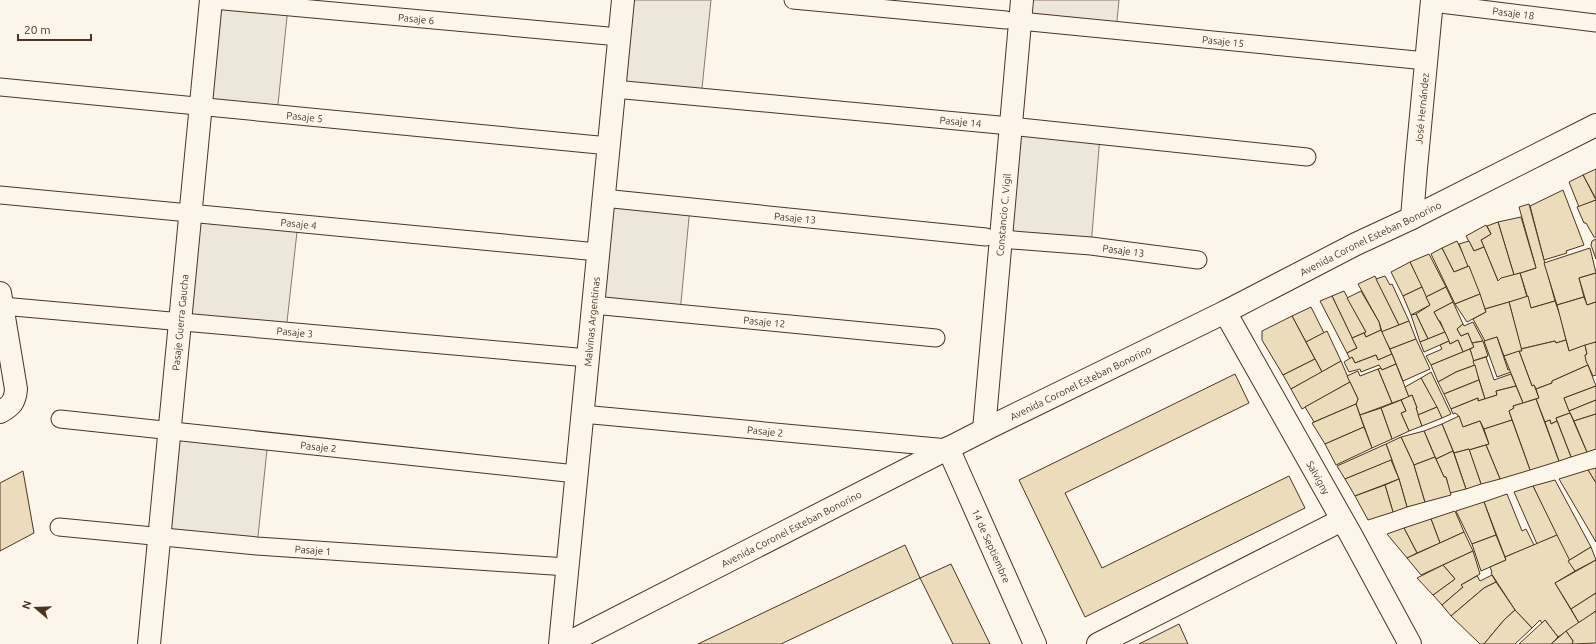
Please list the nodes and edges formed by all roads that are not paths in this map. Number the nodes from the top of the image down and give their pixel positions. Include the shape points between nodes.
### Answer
1 (212, 0) edge
2 (623, 0) edge
3 (793, 0) edge
4 (1022, 0) edge
5 (1432, 1) edge
6 (1013, 21) junction
7 (1596, 23) edge
8 (619, 37) junction
9 (1426, 61) junction
10 (0, 87) edge
11 (614, 90) junction
12 (201, 106) junction
13 (1596, 125) edge
14 (1010, 126) junction
15 (609, 146) junction
16 (1307, 157) dead end
17 (0, 195) edge
18 (603, 198) junction
19 (190, 213) junction
20 (1412, 218) junction
21 (993, 238) junction
22 (598, 252) junction
23 (1198, 260) dead end
24 (1, 300) edge
25 (593, 305) junction
26 (1225, 312) junction
27 (180, 322) junction
28 (936, 338) dead end
29 (588, 358) junction
30 (8, 406) edge
31 (582, 414) junction
32 (60, 419) dead end
33 (169, 430) junction
34 (984, 430) junction
35 (948, 448) junction
36 (576, 474) junction
37 (1342, 520) junction
38 (59, 527) dead end
39 (159, 536) junction
40 (567, 567) junction
41 (152, 644) edge
42 (560, 644) edge
43 (566, 644) edge
44 (1035, 644) edge
45 (1098, 644) edge
46 (1410, 644) edge

1 - 8 street, Pasaje 6
1 - 12 street, Pasaje Guerra Gaucha
2 - 8 street, Malvinas Argentinas
3 - 6 street, Pasaje 15
4 - 6 street, Constancio C. Vigil
5 - 7 street, Pasaje 18
5 - 9 street, José Hernández
6 - 9 street, Pasaje 15
6 - 14 street, Constancio C. Vigil
8 - 11 street, Malvinas Argentinas
9 - 20 street, José Hernández
10 - 12 street, Pasaje 5
11 - 14 street, Pasaje 14
11 - 15 street, Malvinas Argentinas
12 - 15 street, Pasaje 5
12 - 19 street, Pasaje Guerra Gaucha
13 - 20 street, Avenida Coronel Esteban Bonorino
14 - 16 street, Pasaje 14
14 - 21 street, Constancio C. Vigil
15 - 18 street, Malvinas Argentinas
17 - 19 street, Pasaje 4
18 - 21 street, Pasaje 13
18 - 22 street, Malvinas Argentinas
19 - 22 street, Pasaje 4
19 - 27 street, Pasaje Guerra Gaucha
20 - 26 street, Avenida Coronel Esteban Bonorino
21 - 23 street, Pasaje 13 via 1091,246
21 - 34 street, Constancio C. Vigil
22 - 25 street, Malvinas Argentinas
24 - 27 street, Pasaje 3
24 - 30 street via 16,389
25 - 28 street, Pasaje 12
25 - 29 street, Malvinas Argentinas
26 - 34 street, Avenida Coronel Esteban Bonorino
26 - 37 street, Salvigny
27 - 29 street, Pasaje 3
27 - 33 street, Pasaje Guerra Gaucha
29 - 31 street, Malvinas Argentinas
31 - 35 street, Pasaje 2
31 - 36 street, Malvinas Argentinas
32 - 33 street, Pasaje 2
33 - 36 street, Pasaje 2
33 - 39 street, Pasaje Guerra Gaucha
34 - 35 street, Avenida Coronel Esteban Bonorino
35 - 43 street, Avenida Coronel Esteban Bonorino
35 - 44 street, 14 de Septiembre
36 - 40 street, Malvinas Argentinas
37 - 45 street
37 - 46 street, Salvigny
38 - 39 street, Pasaje 1
39 - 40 street, Pasaje 1
39 - 41 street, Pasaje Guerra Gaucha
40 - 42 street, Malvinas Argentinas

